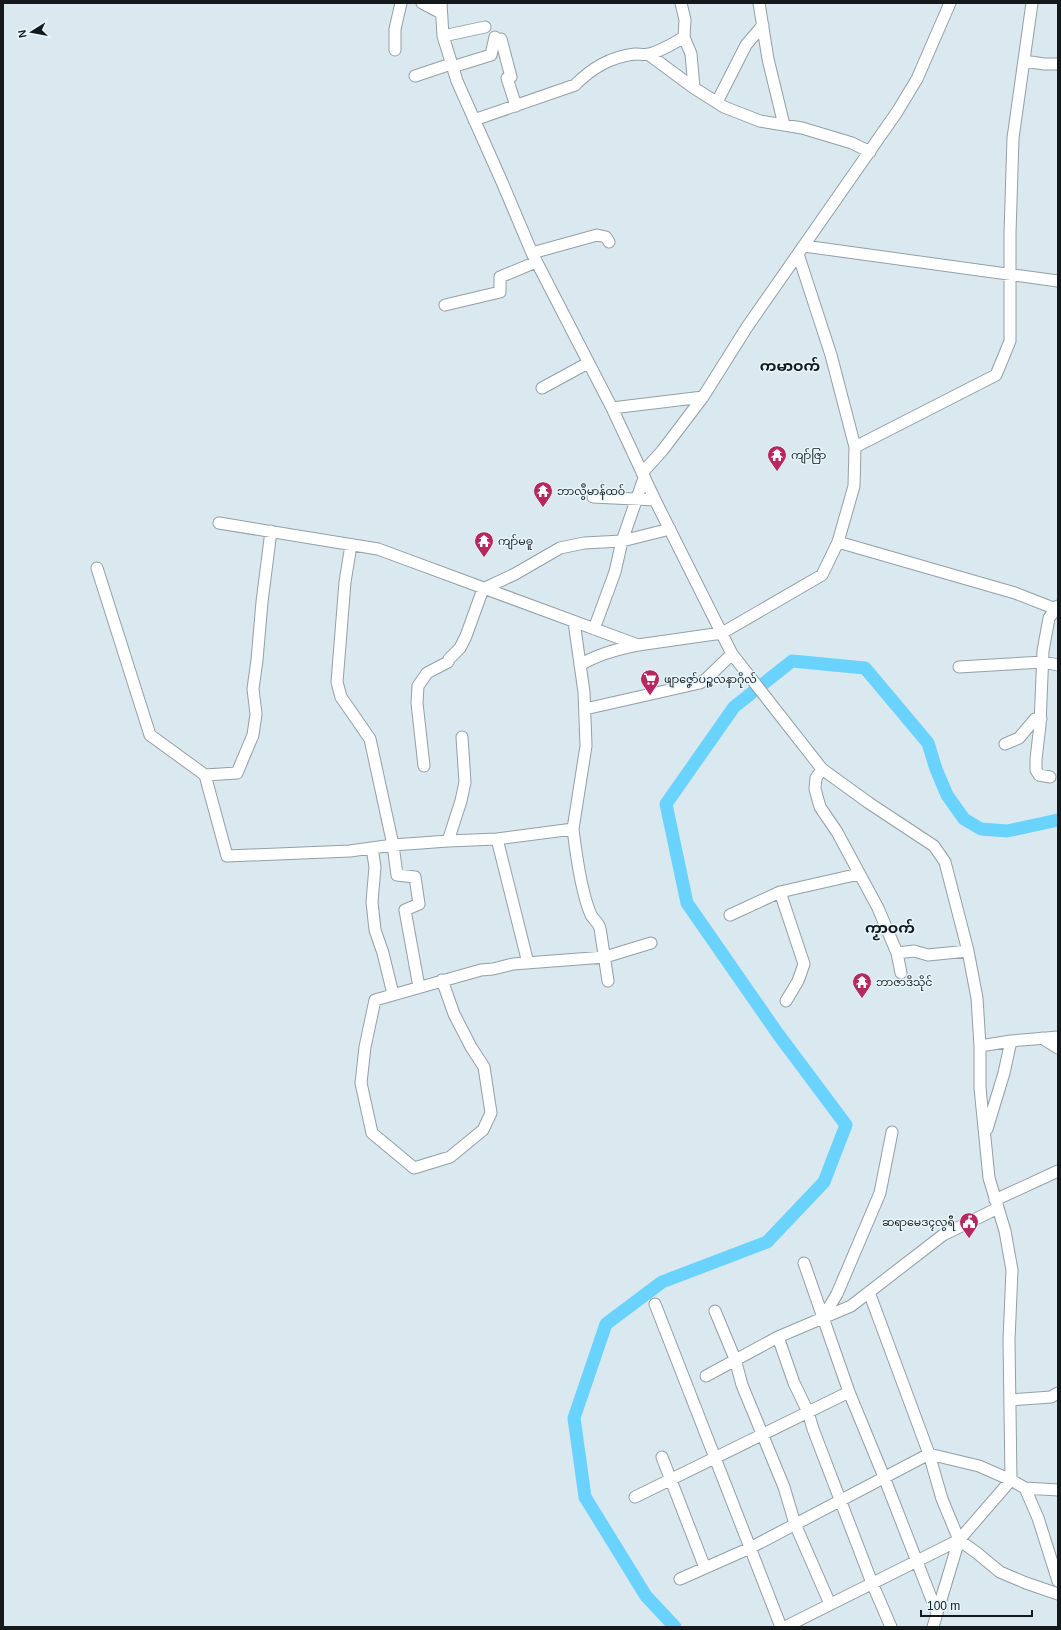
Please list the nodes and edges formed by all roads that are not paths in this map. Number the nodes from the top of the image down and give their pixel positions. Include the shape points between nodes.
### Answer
1 (401, 3) edge
2 (422, 3) edge
3 (681, 3) edge
4 (760, 3) edge
5 (950, 3) edge
6 (1032, 3) edge
7 (441, 8) edge
8 (763, 25) junction
9 (485, 27) dead end
10 (443, 36) junction
11 (684, 37) junction
12 (395, 50) dead end
13 (648, 54) junction
14 (1024, 61) junction
15 (1058, 64) edge
16 (452, 66) junction
17 (415, 76) dead end
18 (694, 88) junction
19 (717, 102) junction
20 (516, 106) junction
21 (474, 120) junction
22 (784, 125) junction
23 (870, 152) junction
24 (609, 242) dead end
25 (801, 250) junction
26 (534, 257) junction
27 (1009, 274) junction
28 (1058, 281) edge
29 (445, 305) dead end
30 (588, 363) junction
31 (542, 388) dead end
32 (703, 397) junction
33 (612, 408) junction
34 (855, 447) junction
35 (643, 476) junction
36 (593, 497) dead end
37 (635, 500) junction
38 (655, 500) junction
39 (219, 523) dead end
40 (670, 529) junction
41 (271, 531) junction
42 (622, 541) junction
43 (838, 542) junction
44 (351, 545) junction
45 (97, 568) dead end
46 (483, 589) junction
47 (1057, 608) edge
48 (574, 622) junction
49 (594, 629) junction
50 (722, 633) junction
51 (638, 645) junction
52 (732, 654) junction
53 (1043, 662) junction
54 (580, 665) junction
55 (1058, 665) edge
56 (959, 667) dead end
57 (585, 709) junction
58 (1041, 719) junction
59 (462, 737) dead end
60 (1005, 744) dead end
61 (424, 766) dead end
62 (822, 769) junction
63 (205, 775) junction
64 (1050, 778) dead end
65 (573, 829) junction
66 (497, 839) junction
67 (448, 840) junction
68 (393, 845) junction
69 (372, 848) junction
70 (859, 874) junction
71 (780, 892) junction
72 (730, 915) dead end
73 (651, 943) dead end
74 (968, 951) junction
75 (897, 953) junction
76 (605, 957) junction
77 (528, 963) junction
78 (901, 973) dead end
79 (442, 980) junction
80 (608, 981) dead end
81 (419, 988) junction
82 (392, 990) dead end
83 (786, 1001) dead end
84 (1058, 1037) edge
85 (1042, 1038) junction
86 (1010, 1041) junction
87 (980, 1046) junction
88 (1058, 1048) edge
89 (892, 1132) dead end
90 (985, 1135) junction
91 (1058, 1171) edge
92 (996, 1204) junction
93 (804, 1263) dead end
94 (869, 1292) junction
95 (655, 1304) dead end
96 (715, 1311) dead end
97 (823, 1317) junction
98 (778, 1337) junction
99 (735, 1359) junction
100 (706, 1376) dead end
101 (849, 1392) junction
102 (1058, 1393) edge
103 (1010, 1400) junction
104 (808, 1412) junction
105 (764, 1434) junction
106 (929, 1454) junction
107 (662, 1456) dead end
108 (715, 1457) junction
109 (884, 1477) junction
110 (670, 1480) junction
111 (1011, 1480) junction
112 (1025, 1488) junction
113 (1058, 1490) edge
114 (635, 1497) dead end
115 (840, 1501) junction
116 (795, 1524) junction
117 (959, 1540) junction
118 (750, 1548) junction
119 (916, 1560) junction
120 (706, 1568) junction
121 (680, 1579) dead end
122 (1058, 1581) edge
123 (872, 1583) junction
124 (1058, 1594) edge
125 (830, 1604) junction
126 (937, 1614) junction
127 (781, 1627) edge
128 (785, 1627) edge
129 (891, 1627) edge
130 (933, 1627) edge

1 - 12 street via 395,30
2 - 7 street
3 - 11 street via 685,20
4 - 8 street
5 - 23 street via 917,79
6 - 14 street
7 - 10 street
8 - 19 street via 746,45
8 - 22 street via 768,59
9 - 10 street
10 - 16 street
11 - 13 street
11 - 18 street via 691,54
13 - 18 street
13 - 20 street via 635,54 606,61 575,85
14 - 15 street
14 - 27 street via 1013,138
16 - 17 street
16 - 20 street via 490,55 498,38 511,77 507,78
16 - 21 street
18 - 19 street
19 - 22 street via 760,121
20 - 21 street
21 - 26 street
22 - 23 street via 852,143
23 - 25 street
24 - 26 street via 606,237 597,235
25 - 27 street
25 - 32 street via 747,327
25 - 34 street
26 - 29 street via 500,277 500,292
26 - 30 street
27 - 28 street
27 - 34 street via 1010,341 996,375
30 - 31 street
30 - 33 street
32 - 33 street
32 - 35 street
33 - 35 street
34 - 43 street via 854,486
35 - 37 street
35 - 38 street
36 - 37 street
37 - 38 street
37 - 42 street
38 - 40 street
39 - 41 street
40 - 42 street
40 - 50 street
41 - 44 street
41 - 63 street via 253,689 256,714 253,735 237,773
42 - 46 street via 584,543 560,548
42 - 49 street via 615,572
43 - 47 street via 1015,593
43 - 50 street via 822,575
44 - 46 street via 378,549
44 - 68 street via 345,582 337,682 341,697 370,739
45 - 63 street via 150,735
46 - 48 street
46 - 61 street via 460,648 448,662 427,673 418,686 417,703
47 - 53 street via 1049,618
48 - 49 street
48 - 54 street
49 - 51 street
50 - 51 street
50 - 52 street
51 - 54 street via 611,650
52 - 57 street via 700,682
52 - 62 street
53 - 55 street
53 - 56 street
53 - 58 street
54 - 57 street
57 - 65 street via 586,746
58 - 60 street via 1035,719 1019,738
58 - 64 street via 1036,770 1039,775
59 - 67 street via 465,782
62 - 70 street via 816,778 815,789 820,807 837,832
62 - 74 street via 934,846 945,862
63 - 69 street via 226,856
65 - 66 street
65 - 76 street via 580,874 592,917 600,928
66 - 67 street
66 - 77 street
67 - 68 street
68 - 69 street
68 - 81 street via 397,875 415,878 419,904 405,910
69 - 82 street via 375,867 372,902 375,930
70 - 71 street
70 - 75 street via 878,908
71 - 72 street
71 - 83 street via 804,964 798,981
73 - 76 street
74 - 75 street via 928,955 907,951
74 - 87 street via 977,998
75 - 78 street
76 - 77 street
76 - 80 street
77 - 79 street via 481,970
79 - 81 street
79 - 81 street via 454,1014 484,1067 491,1113 483,1130 450,1157 414,1168 372,1133 361,1083 365,1047 375,1000
84 - 85 street
85 - 86 street
85 - 88 street
86 - 87 street
86 - 90 street via 1004,1073
87 - 90 street via 980,1088
89 - 97 street via 880,1193 837,1294
90 - 92 street via 989,1178
91 - 92 street
92 - 94 street via 943,1234
92 - 103 street via 1012,1270
93 - 97 street
94 - 97 street via 851,1306
94 - 106 street
95 - 108 street
96 - 99 street
97 - 98 street
97 - 101 street
98 - 99 street
98 - 104 street via 794,1383
99 - 100 street
99 - 105 street via 742,1385
101 - 104 street
101 - 109 street
102 - 103 street via 1051,1397
103 - 111 street
104 - 105 street
104 - 115 street
105 - 108 street
105 - 116 street
106 - 109 street
106 - 111 street via 979,1466
106 - 117 street via 942,1499
107 - 110 street
108 - 110 street
108 - 118 street
109 - 115 street
109 - 119 street
110 - 114 street
110 - 120 street
111 - 112 street
111 - 117 street
112 - 113 street
112 - 122 street via 1038,1518
115 - 116 street
115 - 123 street
116 - 118 street
116 - 125 street
117 - 119 street
117 - 124 street via 1000,1572
117 - 126 street
118 - 120 street
118 - 127 street
119 - 123 street
119 - 126 street
120 - 121 street
123 - 125 street
123 - 129 street
125 - 128 street
126 - 130 street

